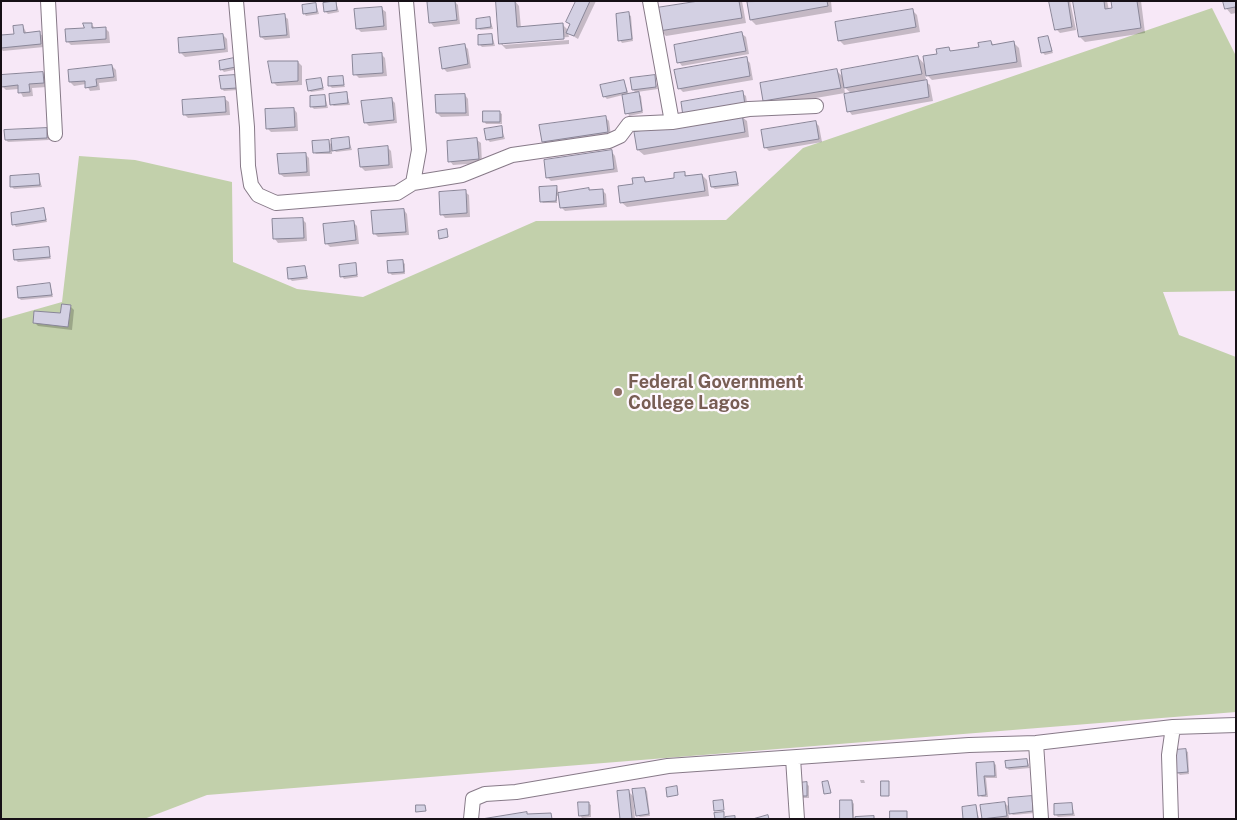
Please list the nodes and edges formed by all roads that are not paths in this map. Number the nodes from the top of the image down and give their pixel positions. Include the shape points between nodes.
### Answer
1 (48, 1) edge
2 (236, 1) edge
3 (406, 1) edge
4 (650, 1) edge
5 (816, 106) dead end
6 (672, 122) junction
7 (54, 134) dead end
8 (413, 183) junction
9 (1236, 725) edge
10 (1173, 727) junction
11 (1036, 744) junction
12 (793, 758) junction
13 (471, 819) edge
14 (797, 819) edge
15 (1041, 819) edge
16 (1171, 819) edge

1 - 7 street
2 - 8 street via 248,166 251,185 258,194 276,204 397,193
3 - 8 street via 419,150
4 - 6 street
5 - 6 street via 749,109
6 - 8 street via 628,124 620,136 609,142 512,155 462,175
9 - 10 street
10 - 11 street
10 - 16 street via 1168,755
11 - 12 street via 969,745
11 - 15 street
12 - 13 street via 668,766 516,792 485,794 473,798
12 - 14 street

